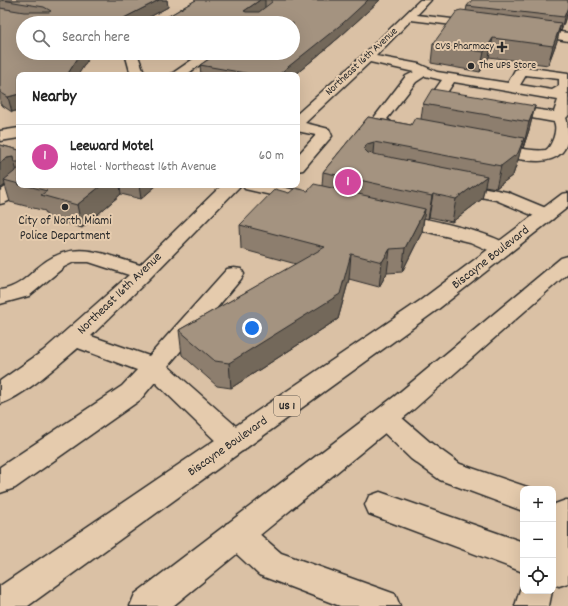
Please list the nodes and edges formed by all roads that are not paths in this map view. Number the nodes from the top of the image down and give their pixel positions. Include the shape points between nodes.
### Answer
1 (426, 0) edge
2 (410, 17) junction
3 (534, 18) edge
4 (489, 27) edge
5 (568, 37) edge
6 (367, 58) junction
7 (133, 60) edge
8 (200, 60) edge
9 (425, 71) junction
10 (137, 72) edge
11 (182, 72) edge
12 (450, 78) junction
13 (564, 86) edge
14 (512, 88) junction
15 (477, 105) edge
16 (493, 107) edge
17 (556, 117) junction
18 (300, 119) edge
19 (300, 127) edge
20 (16, 133) edge
21 (420, 135) edge
22 (0, 136) edge
23 (481, 146) edge
24 (300, 163) edge
25 (440, 184) edge
26 (16, 188) edge
27 (229, 188) edge
28 (277, 188) edge
29 (568, 198) edge
30 (0, 199) edge
31 (321, 201) edge
32 (376, 214) edge
33 (546, 215) junction
34 (502, 249) junction
35 (568, 262) edge
36 (143, 273) junction
37 (234, 274) dead end
38 (0, 297) edge
39 (74, 338) junction
40 (154, 367) junction
41 (0, 394) edge
42 (385, 418) junction
43 (236, 442) junction
44 (0, 481) edge
45 (520, 497) edge
46 (380, 505) dead end
47 (562, 511) edge
48 (237, 534) junction
49 (520, 556) edge
50 (560, 571) edge
51 (534, 594) edge
52 (0, 606) edge
53 (147, 606) edge
54 (383, 606) edge
55 (532, 606) edge

1 - 2 street, Northeast 16th Avenue
2 - 4 street
2 - 6 street, Northeast 16th Avenue
3 - 5 street via 524,31
6 - 9 street
6 - 18 street, Northeast 16th Avenue
7 - 10 street
8 - 11 street
9 - 12 street
9 - 21 street via 411,79 380,119 380,123 390,129
12 - 14 street
12 - 15 street via 439,94 440,97
13 - 14 street
13 - 14 street via 524,71 520,73
13 - 17 street via 563,97 566,101 562,114
16 - 17 street
17 - 23 street via 564,126 556,151 552,154 534,156
19 - 24 street via 324,132 324,136
20 - 22 street
25 - 33 street via 501,196
26 - 30 street
27 - 36 street, Northeast 16th Avenue
28 - 31 street
29 - 33 street, Biscayne Boulevard / US 1
32 - 34 street via 477,238
33 - 34 street, Biscayne Boulevard / US 1
34 - 43 street, Biscayne Boulevard / US 1 via 429,305
35 - 42 street
36 - 38 street via 81,254 59,260 23,291
36 - 39 street, Northeast 16th Avenue
37 - 40 street
39 - 40 street
39 - 41 street, Northeast 16th Avenue
40 - 43 street
40 - 44 street via 131,393
42 - 45 street via 421,451 450,472
42 - 48 street
43 - 52 street, Biscayne Boulevard / US 1
46 - 49 street
47 - 50 street
48 - 53 street
48 - 54 street via 270,564
51 - 55 street

